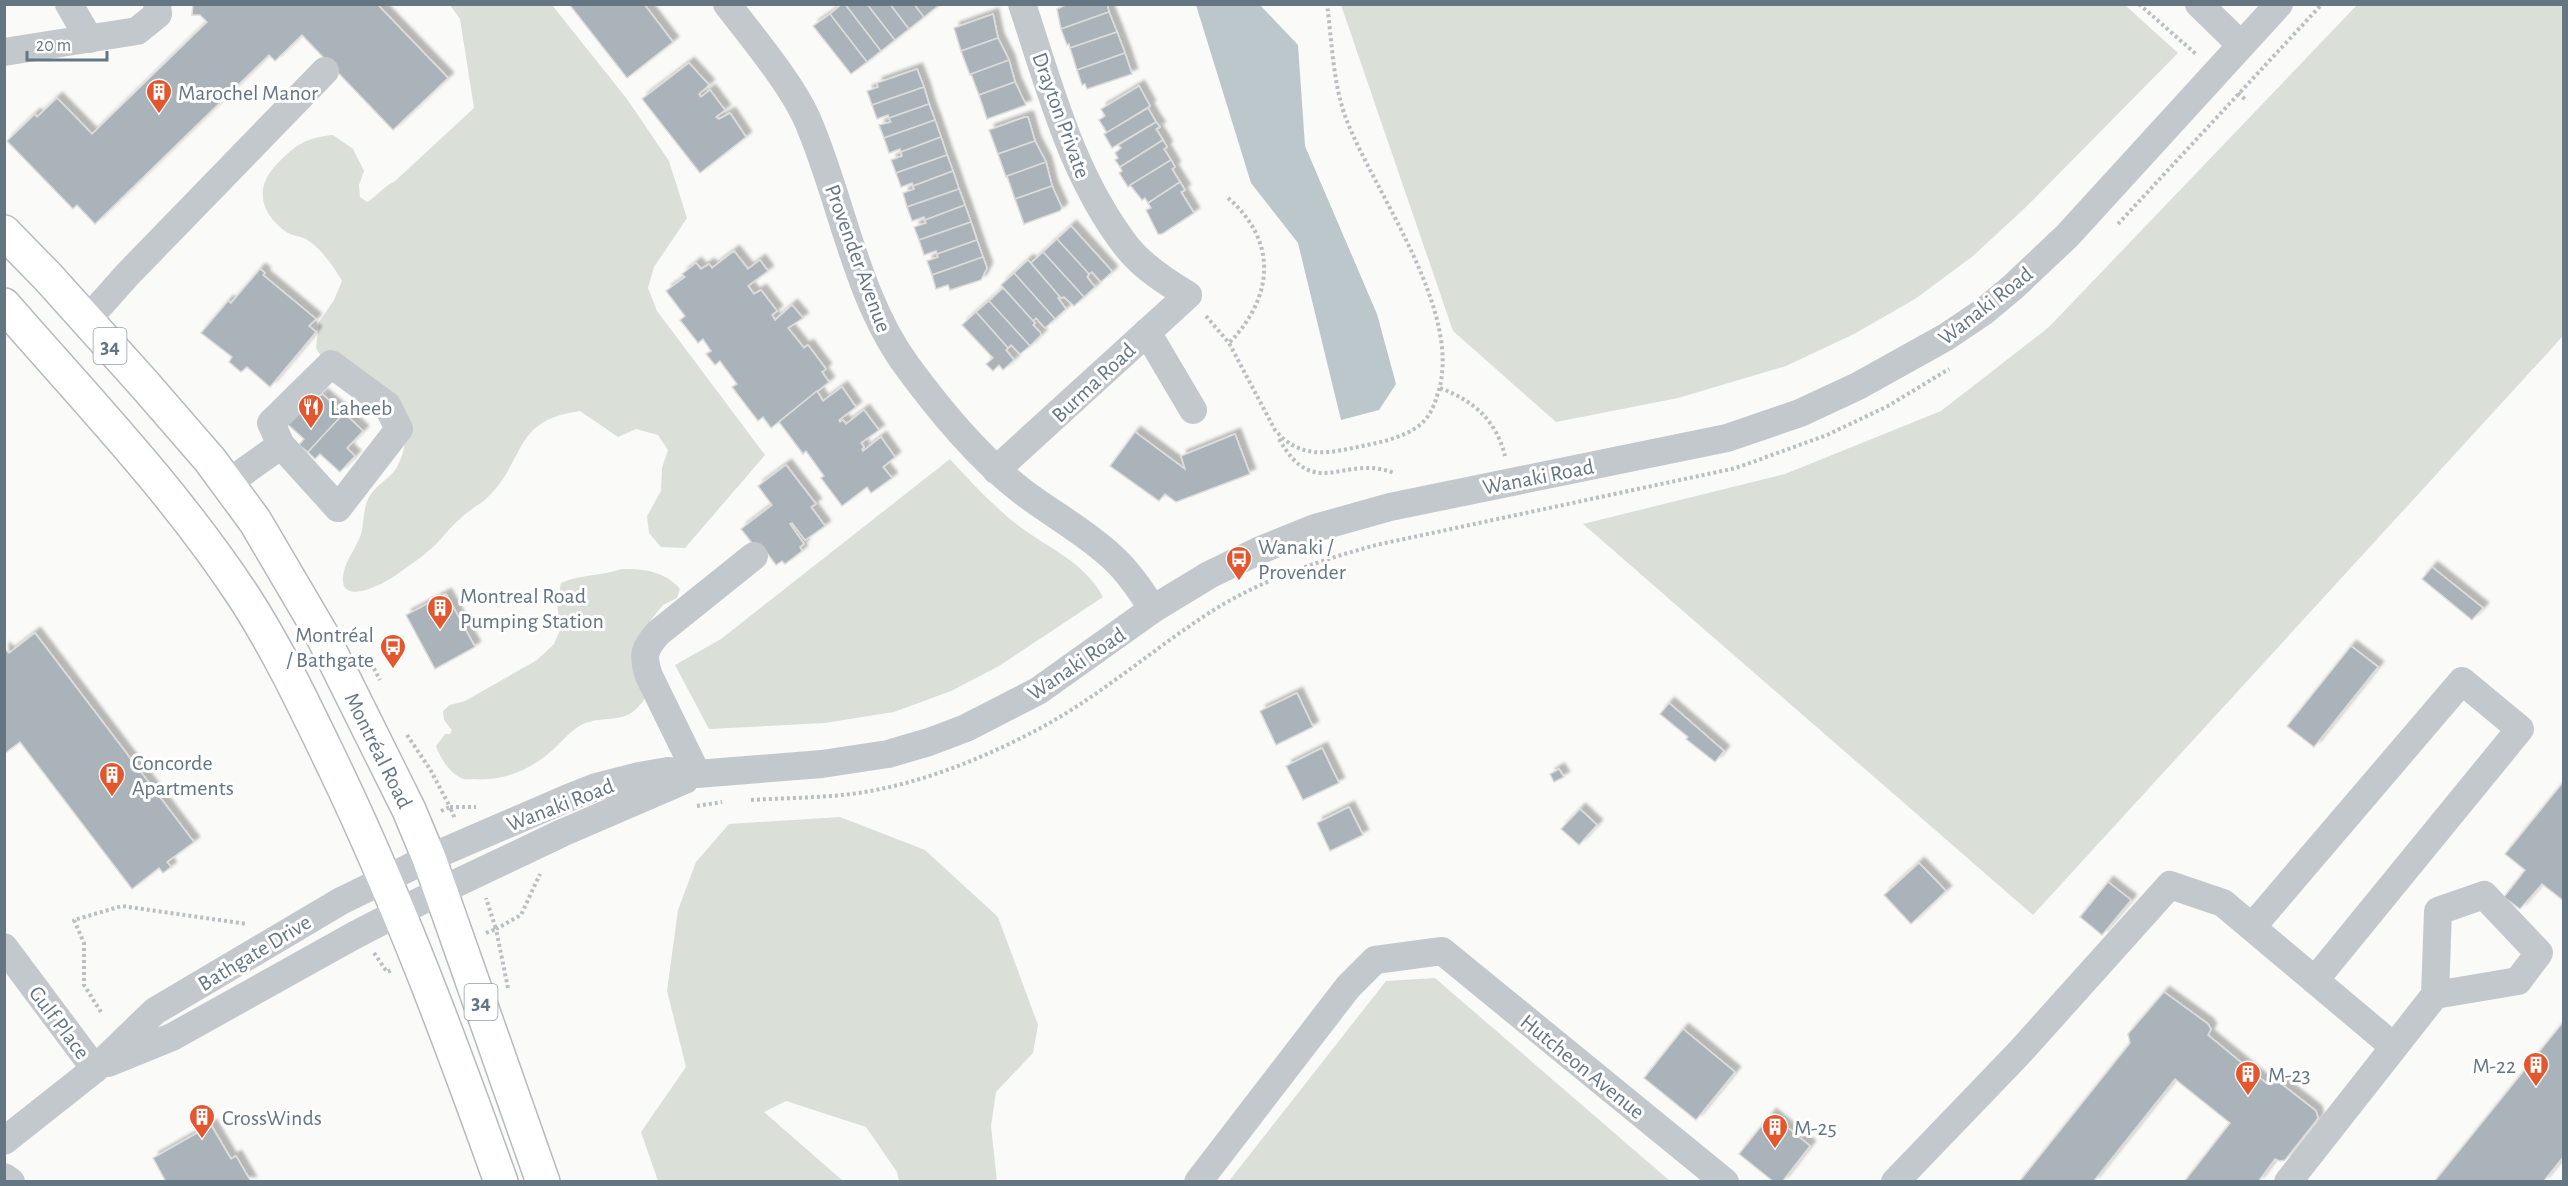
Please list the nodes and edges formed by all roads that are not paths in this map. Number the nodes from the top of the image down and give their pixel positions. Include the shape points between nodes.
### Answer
1 (69, 4) edge
2 (157, 4) edge
3 (1022, 4) edge
4 (2199, 4) edge
5 (2279, 4) edge
6 (727, 5) edge
7 (89, 39) junction
8 (2241, 45) junction
9 (4, 52) edge
10 (325, 71) dead end
11 (4, 232) edge
12 (1188, 295) joint
13 (4, 305) edge
14 (87, 320) junction
15 (1147, 332) junction
16 (1193, 410) dead end
17 (281, 445) junction
18 (996, 470) junction
19 (219, 472) junction
20 (169, 494) junction
21 (754, 556) dead end
22 (1153, 609) junction
23 (697, 774) junction
24 (429, 858) junction
25 (385, 879) junction
26 (442, 890) junction
27 (400, 912) junction
28 (2252, 927) junction
29 (4, 947) edge
30 (2315, 980) junction
31 (2434, 995) dead end
32 (2393, 1046) junction
33 (95, 1069) junction
34 (4, 1141) edge
35 (4, 1177) edge
36 (10, 1182) edge
37 (501, 1182) edge
38 (543, 1182) edge
39 (1198, 1182) edge
40 (1725, 1182) edge
41 (1895, 1182) edge
42 (2289, 1182) edge

1 - 7 street
2 - 7 street via 158,14 137,31
3 - 12 street, Drayton Private via 1072,152 1093,195 1128,248 1166,282
4 - 8 street
5 - 8 street, Wanaki Road
6 - 18 street, Provender Avenue via 806,116 886,336 969,443
7 - 9 street
8 - 22 street, Wanaki Road via 2067,236 2013,287 1946,338 1858,386 1800,413 1727,438 1390,507 1315,528 1238,561
10 - 14 street
11 - 14 main road, Montréal Road / 34
12 - 15 street, Burma Road
13 - 20 main road, 34
14 - 19 main road, Montréal Road / 34
15 - 16 street
15 - 18 street, Burma Road
17 - 17 street via 338,508 399,429 387,405 331,364 272,423
17 - 19 street
18 - 22 street, Provender Avenue via 1113,557
19 - 20 main road
19 - 24 main road, Montréal Road / 34 via 280,561 322,635
20 - 25 main road, 34 via 228,574 269,641 318,733
21 - 23 street via 647,646 644,660 649,676
22 - 23 street, Wanaki Road via 1038,692 928,742 853,760
23 - 24 street, Wanaki Road via 668,771 596,787
23 - 26 street, Wanaki Road
24 - 25 street, Bathgate Drive
24 - 26 main road, Montréal Road / 34
25 - 27 main road, 34
25 - 33 street, Bathgate Drive via 155,1011
26 - 27 street, Bathgate Drive
26 - 38 main road, Montréal Road / 34
27 - 33 street, Bathgate Drive via 172,1037
27 - 37 main road, 34
28 - 30 street
28 - 30 street via 2462,681 2520,729
28 - 41 street via 2223,903 2170,885 2019,1053
29 - 33 street, Gulf Place
30 - 32 street
31 - 32 street
32 - 42 street
33 - 34 street, Bathgate Drive
35 - 36 street
39 - 40 street, Hutcheon Avenue via 1348,987 1375,960 1442,951

